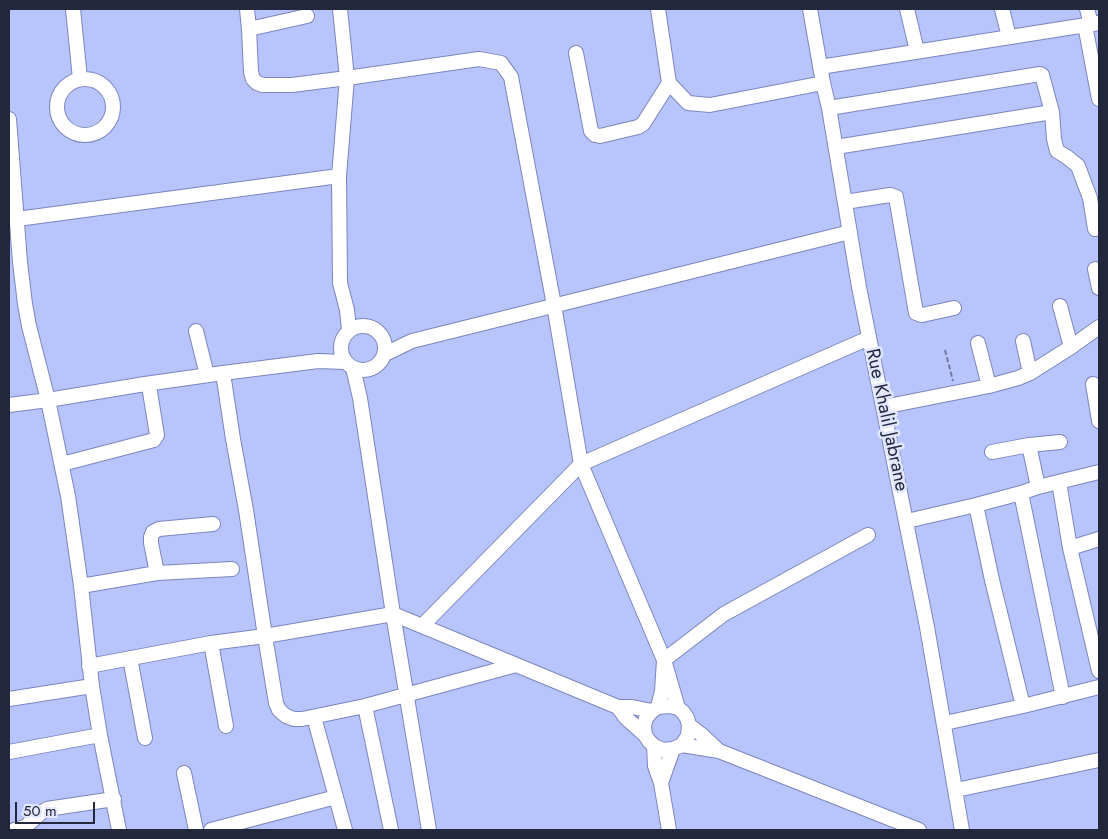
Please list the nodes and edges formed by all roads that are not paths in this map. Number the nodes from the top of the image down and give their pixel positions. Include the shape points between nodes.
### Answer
1 (73, 9) edge
2 (247, 9) edge
3 (340, 9) edge
4 (658, 9) edge
5 (810, 9) edge
6 (908, 9) edge
7 (1002, 9) edge
8 (1088, 9) edge
9 (307, 16) dead end
10 (1092, 24) edge
11 (249, 29) junction
12 (1009, 37) junction
13 (917, 52) junction
14 (576, 53) dead end
15 (820, 66) junction
16 (347, 78) junction
17 (80, 79) junction
18 (823, 83) junction
19 (669, 84) junction
20 (1099, 100) edge
21 (829, 108) junction
22 (1052, 112) junction
23 (9, 119) edge
24 (836, 147) junction
25 (339, 176) junction
26 (845, 202) junction
27 (17, 219) junction
28 (1095, 229) dead end
29 (850, 232) junction
30 (14, 262) edge
31 (1095, 269) dead end
32 (1099, 288) edge
33 (554, 305) junction
34 (1060, 306) dead end
35 (954, 308) dead end
36 (355, 327) junction
37 (1099, 327) edge
38 (196, 331) dead end
39 (383, 337) junction
40 (869, 338) junction
41 (412, 340) junction
42 (1023, 341) dead end
43 (978, 343) dead end
44 (340, 348) junction
45 (1072, 348) junction
46 (385, 354) junction
47 (318, 361) junction
48 (349, 365) junction
49 (374, 368) junction
50 (224, 373) junction
51 (1030, 373) junction
52 (206, 375) junction
53 (1093, 384) dead end
54 (989, 386) junction
55 (150, 392) dead end
56 (360, 398) junction
57 (48, 400) junction
58 (9, 405) edge
59 (883, 408) junction
60 (1099, 421) edge
61 (1060, 442) dead end
62 (1029, 446) junction
63 (992, 452) dead end
64 (62, 464) junction
65 (582, 464) junction
66 (1099, 472) edge
67 (1058, 482) junction
68 (1038, 487) junction
69 (1020, 493) junction
70 (976, 505) junction
71 (907, 521) junction
72 (213, 524) dead end
73 (868, 535) dead end
74 (1099, 539) edge
75 (1070, 548) junction
76 (232, 569) dead end
77 (157, 573) junction
78 (81, 586) junction
79 (393, 614) junction
80 (422, 626) junction
81 (265, 636) junction
82 (211, 643) junction
83 (130, 658) junction
84 (664, 660) junction
85 (516, 665) junction
86 (89, 666) junction
87 (1099, 671) edge
88 (92, 686) junction
89 (1099, 687) edge
90 (407, 695) junction
91 (1063, 697) junction
92 (9, 700) edge
93 (365, 706) junction
94 (1023, 706) junction
95 (618, 707) junction
96 (678, 708) junction
97 (655, 709) junction
98 (314, 717) junction
99 (945, 723) junction
100 (689, 725) junction
101 (226, 726) dead end
102 (100, 734) junction
103 (145, 738) dead end
104 (650, 741) junction
105 (678, 747) junction
106 (719, 751) junction
107 (9, 752) edge
108 (1099, 760) edge
109 (184, 773) dead end
110 (661, 783) junction
111 (956, 790) junction
112 (336, 797) junction
113 (114, 799) junction
114 (14, 830) edge
115 (120, 830) edge
116 (196, 830) edge
117 (212, 830) edge
118 (345, 830) edge
119 (391, 830) edge
120 (429, 830) edge
121 (669, 830) edge
122 (919, 830) edge
123 (962, 830) edge

1 - 17 street
2 - 11 street
3 - 16 street
4 - 19 street
5 - 15 street, Rue Khalil Jabrane
6 - 13 street
7 - 12 street
8 - 10 street
9 - 11 street
10 - 12 street
10 - 20 street
11 - 16 street via 251,72 257,83 292,85
12 - 13 street
13 - 15 street
14 - 19 street via 594,135 643,124
15 - 18 street, Rue Khalil Jabrane
16 - 25 street
16 - 33 street via 479,59 501,63 511,77
17 - 17 street via 62,90 58,112 69,130 91,134 109,123 113,101 102,83
18 - 19 street via 710,104 688,103
18 - 21 street, Rue Khalil Jabrane
21 - 22 street via 1040,74
21 - 24 street, Rue Khalil Jabrane
22 - 24 street
22 - 28 street via 1057,151 1078,166 1090,198
23 - 27 street
24 - 26 street, Rue Khalil Jabrane
25 - 27 street
25 - 36 street via 340,283
26 - 29 street, Rue Khalil Jabrane
26 - 35 street via 890,194 896,197 916,312 922,315
27 - 30 street
29 - 33 street
29 - 40 street, Rue Khalil Jabrane
30 - 57 street
31 - 32 street
33 - 41 street
33 - 65 street
34 - 45 street
36 - 39 street via 374,328
36 - 44 street via 342,338
37 - 45 street
38 - 52 street
39 - 41 street
39 - 46 street
40 - 59 street, Rue Khalil Jabrane
40 - 65 street
41 - 46 street
42 - 51 street
43 - 54 street
44 - 47 street
44 - 48 street
45 - 51 street
46 - 49 street
47 - 48 street
47 - 50 street
48 - 49 street via 364,370
48 - 56 street
49 - 56 street
50 - 52 street
50 - 81 street
51 - 54 street
52 - 57 street
53 - 60 street
54 - 59 street
55 - 64 street via 157,435 154,440
56 - 79 street
57 - 58 street
57 - 64 street
59 - 71 street, Rue Khalil Jabrane
61 - 62 street
62 - 63 street
62 - 68 street
64 - 78 street
65 - 80 street
65 - 84 street
66 - 67 street
67 - 68 street
67 - 75 street
68 - 69 street
69 - 70 street
69 - 91 street
70 - 71 street
70 - 94 street
71 - 99 street, Rue Khalil Jabrane
72 - 77 street via 153,532 151,543
73 - 84 street via 724,614
74 - 75 street
75 - 87 street
76 - 77 street
77 - 78 street
78 - 86 street
79 - 80 street
79 - 81 street
79 - 90 street
80 - 85 street
81 - 82 street
81 - 98 street via 276,703 280,710 294,719
82 - 83 street
82 - 101 street
83 - 86 street
83 - 103 street
84 - 96 street
84 - 97 street via 662,691
85 - 90 street
85 - 95 street
86 - 88 street
88 - 92 street
88 - 102 street
89 - 91 street
90 - 93 street
90 - 120 street
91 - 94 street
93 - 98 street
93 - 119 street
94 - 99 street
95 - 97 street
95 - 104 street
96 - 97 street
96 - 100 street via 684,712
97 - 104 street via 646,718 644,726
98 - 112 street
99 - 111 street, Rue Khalil Jabrane
100 - 105 street via 688,736
100 - 106 street
102 - 107 street
102 - 113 street
104 - 105 street via 663,750
104 - 110 street
105 - 106 street
105 - 110 street
106 - 122 street
108 - 111 street
109 - 116 street
110 - 121 street
111 - 123 street, Rue Khalil Jabrane
112 - 117 street
112 - 118 street
113 - 114 street via 47,809 25,827
113 - 115 street

